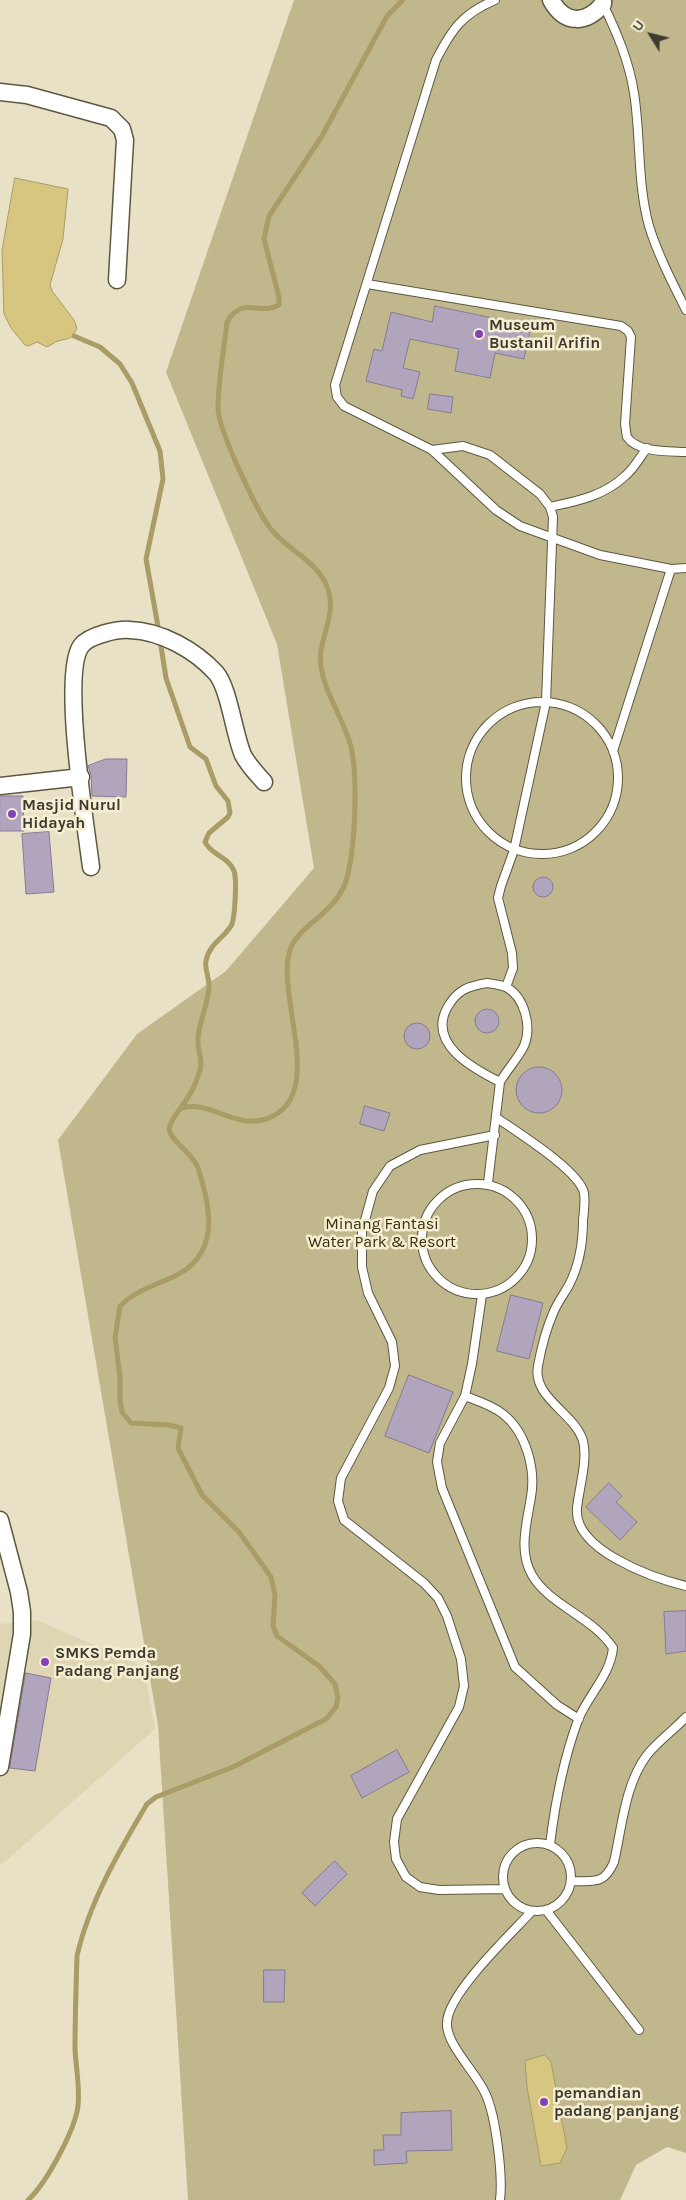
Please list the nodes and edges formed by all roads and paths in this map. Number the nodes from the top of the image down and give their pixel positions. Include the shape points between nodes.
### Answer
1 (495, 0) edge
2 (551, 0) edge
3 (603, 2) edge
4 (0, 92) edge
5 (117, 280) dead end
6 (367, 284) junction
7 (686, 310) edge
8 (647, 448) junction
9 (432, 450) junction
10 (686, 452) edge
11 (550, 507) junction
12 (553, 540) junction
13 (686, 568) edge
14 (672, 569) junction
15 (546, 702) junction
16 (613, 751) junction
17 (81, 777) junction
18 (264, 782) dead end
19 (0, 786) edge
20 (514, 850) junction
21 (91, 867) dead end
22 (506, 987) junction
23 (500, 1082) junction
24 (497, 1118) junction
25 (495, 1135) junction
26 (488, 1183) junction
27 (482, 1295) junction
28 (465, 1396) junction
29 (0, 1520) edge
30 (686, 1586) edge
31 (686, 1717) edge
32 (578, 1720) junction
33 (0, 1767) edge
34 (550, 1845) junction
35 (571, 1881) junction
36 (505, 1889) junction
37 (546, 1910) junction
38 (532, 1911) junction
39 (639, 2030) dead end
40 (500, 2200) edge

1 - 6 lane via 471,11 448,36 436,60
2 - 3 street via 569,17 580,20 593,15
3 - 7 lane via 627,58 649,225 664,266
4 - 5 street via 27,95 111,118 122,129
6 - 8 lane via 621,326 631,338 627,436
6 - 9 lane via 335,384 337,397 357,414
8 - 10 lane
8 - 11 lane via 626,476 609,489 589,498
9 - 11 lane via 463,446 490,455 540,494
9 - 12 lane via 496,510 520,526
11 - 12 lane
12 - 14 lane via 600,555
12 - 15 lane
13 - 14 lane
14 - 16 lane
15 - 16 lane via 574,709 590,720 598,726
15 - 20 lane
15 - 20 lane via 520,705 496,718 477,738 467,763 466,790 474,815 491,836
16 - 20 lane via 618,780 612,808 596,832 571,849 543,855
17 - 18 street via 72,708 78,653 84,643 117,629 144,630 202,658 218,675 244,757
17 - 19 street
17 - 21 street
20 - 22 lane via 498,898 512,953 513,968
22 - 23 lane via 520,998 527,1031 524,1046
22 - 23 lane via 487,983 468,986 452,998 443,1015 442,1034 452,1049
23 - 24 lane
24 - 25 lane
24 - 30 lane via 567,1169 580,1182 584,1194 583,1243 578,1266 554,1312 537,1377 540,1386 576,1427 583,1440 578,1523 583,1533 615,1558 638,1570
25 - 26 lane
25 - 36 lane via 420,1150 390,1166 372,1191 362,1231 362,1267 368,1292 392,1342 395,1366 390,1388 341,1478 338,1501 344,1520 424,1583 438,1598 461,1659 464,1686 459,1708 397,1819 396,1859 406,1878 420,1887 439,1890
26 - 27 lane via 509,1192 525,1208 533,1230 531,1253 521,1273 504,1288
26 - 27 lane via 468,1183 436,1201 426,1218 422,1236 424,1255 432,1272 446,1285 463,1293
27 - 28 lane
28 - 32 lane via 440,1443 437,1462 442,1488 515,1667
28 - 32 lane via 504,1415 520,1433 527,1451 532,1494 524,1540 532,1575 543,1589 594,1626 613,1648 612,1661
29 - 33 street via 19,1592 22,1634
31 - 35 lane via 639,1767 610,1872 596,1882
32 - 34 lane via 556,1797
34 - 35 lane via 567,1859
34 - 36 lane via 537,1842 513,1852 503,1876
35 - 37 lane via 567,1894
36 - 38 lane via 516,1903
37 - 38 lane
37 - 39 lane
38 - 40 lane via 472,1977 447,2022 455,2048 475,2073 494,2120

